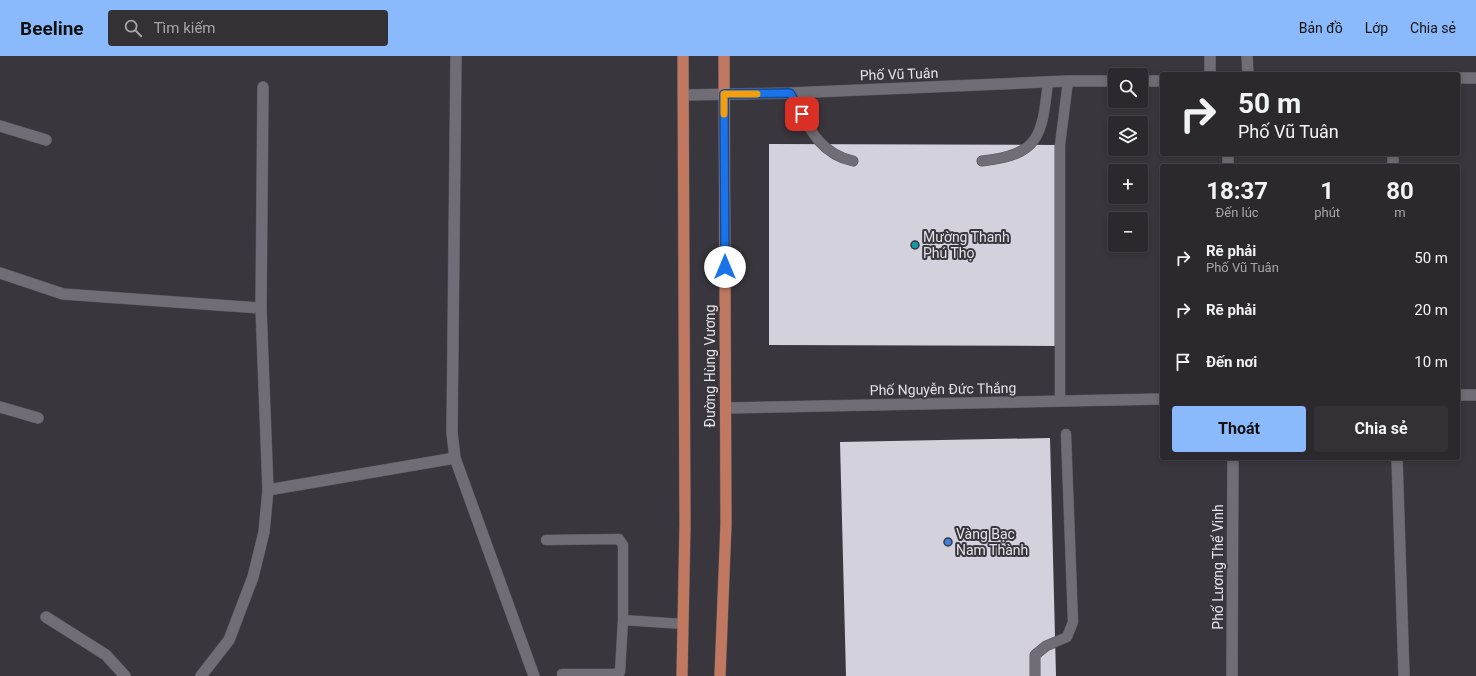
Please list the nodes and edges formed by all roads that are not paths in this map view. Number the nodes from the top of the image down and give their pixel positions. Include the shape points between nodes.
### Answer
1 (456, 56) edge
2 (683, 56) edge
3 (724, 56) edge
4 (1210, 56) edge
5 (1248, 56) edge
6 (1210, 72) edge
7 (1248, 72) edge
8 (1460, 78) edge
9 (1476, 78) edge
10 (1068, 81) junction
11 (1108, 81) edge
12 (1148, 81) edge
13 (1160, 81) edge
14 (1048, 82) junction
15 (263, 87) dead end
16 (790, 93) junction
17 (724, 94) junction
18 (684, 95) junction
19 (0, 126) edge
20 (46, 140) dead end
21 (854, 161) dead end
22 (982, 161) dead end
23 (0, 272) edge
24 (260, 308) junction
25 (1476, 395) edge
26 (1460, 396) edge
27 (1160, 400) edge
28 (1060, 401) junction
29 (0, 407) edge
30 (726, 408) junction
31 (38, 418) dead end
32 (1066, 434) dead end
33 (455, 458) junction
34 (1233, 460) edge
35 (1397, 460) edge
36 (268, 490) junction
37 (546, 540) dead end
38 (46, 617) dead end
39 (623, 620) junction
40 (683, 624) junction
41 (562, 674) dead end
42 (125, 676) edge
43 (201, 676) edge
44 (534, 676) edge
45 (682, 676) edge
46 (720, 676) edge
47 (1035, 676) edge
48 (1232, 676) edge
49 (1404, 676) edge

1 - 33 street via 452,434
2 - 18 main road, Đường Hùng Vương
3 - 17 main road, Đường Hùng Vương
4 - 6 street
5 - 7 street
8 - 9 street
10 - 11 street, Phố Vũ Tuân
10 - 14 street, Phố Vũ Tuân
10 - 28 lane via 1060,145
12 - 13 street
14 - 16 street, Phố Vũ Tuân
14 - 22 lane via 1040,132 1030,145 1008,156
15 - 24 street
16 - 17 street, Phố Vũ Tuân
16 - 21 lane via 820,144 836,156
17 - 18 street, Phố Vũ Tuân
17 - 30 main road, Đường Hùng Vương
18 - 40 main road, Đường Hùng Vương
19 - 20 street
23 - 24 street via 63,294
24 - 36 street
25 - 26 street
27 - 28 street, Phố Nguyễn Đức Thắng
28 - 30 street, Phố Nguyễn Đức Thắng
29 - 31 street
30 - 46 main road, Đường Hùng Vương via 726,524
32 - 47 lane via 1073,622 1067,636 1034,655
33 - 36 street
33 - 44 street
34 - 48 street, Phố Lương Thế Vinh
35 - 49 street
36 - 43 street via 264,532 254,577 229,640
37 - 39 lane via 619,539 623,545
38 - 42 street via 106,655
39 - 40 lane
39 - 41 lane via 620,672
40 - 45 main road, Đường Hùng Vương

